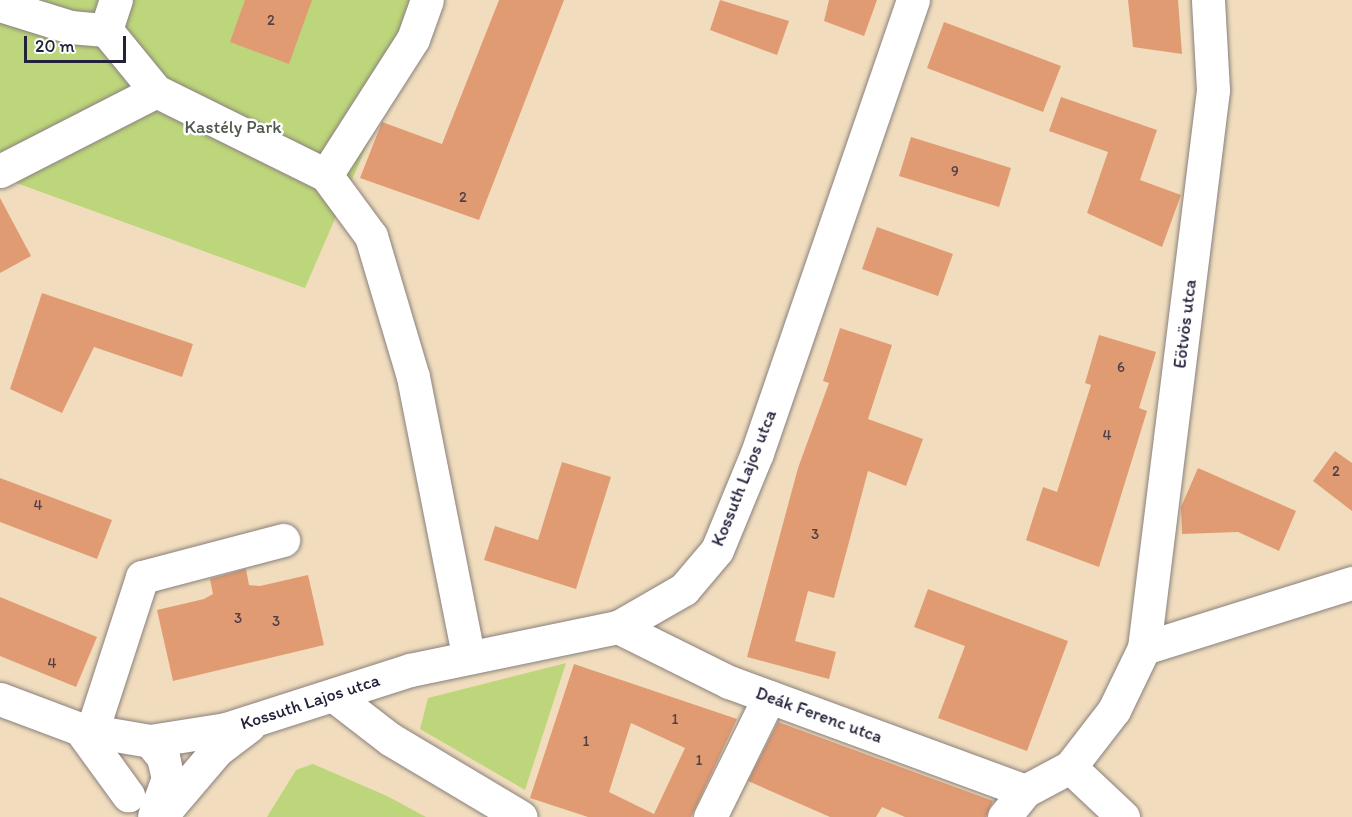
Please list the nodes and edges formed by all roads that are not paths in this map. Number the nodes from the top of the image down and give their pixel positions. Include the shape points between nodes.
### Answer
1 (427, 0) edge
2 (913, 0) edge
3 (1208, 0) edge
4 (0, 5) edge
5 (111, 15) edge
6 (156, 91) junction
7 (0, 171) edge
8 (326, 175) junction
9 (283, 540) dead end
10 (1352, 583) edge
11 (618, 627) junction
12 (1144, 648) junction
13 (468, 656) junction
14 (333, 695) junction
15 (769, 697) junction
16 (0, 699) edge
17 (255, 721) junction
18 (86, 730) junction
19 (150, 741) junction
20 (1071, 767) junction
21 (1025, 791) junction
22 (128, 806) edge
23 (153, 817) edge
24 (160, 817) edge
25 (521, 817) edge
26 (710, 817) edge
27 (1004, 817) edge
28 (1122, 817) edge

1 - 8 street via 413,39
2 - 11 street, Kossuth Lajos utca via 757,453 717,550 684,589
3 - 12 street, Eötvös utca via 1213,90
4 - 5 street via 70,27
5 - 6 street
6 - 7 street
6 - 8 street
8 - 13 street via 371,236 413,377
9 - 18 street via 142,577
10 - 12 street
11 - 13 street, Kossuth Lajos utca
11 - 15 street, Deák Ferenc utca
12 - 20 street, Eötvös utca via 1114,710
13 - 14 street, Kossuth Lajos utca
14 - 17 street, Kossuth Lajos utca
14 - 25 street via 390,739
15 - 21 street, Deák Ferenc utca
15 - 26 street
16 - 18 street
17 - 19 street, Kossuth Lajos utca
17 - 24 street via 218,750
18 - 19 street
18 - 22 street
19 - 22 street
19 - 23 street via 163,757 168,778
20 - 21 street
20 - 28 street
21 - 27 street

